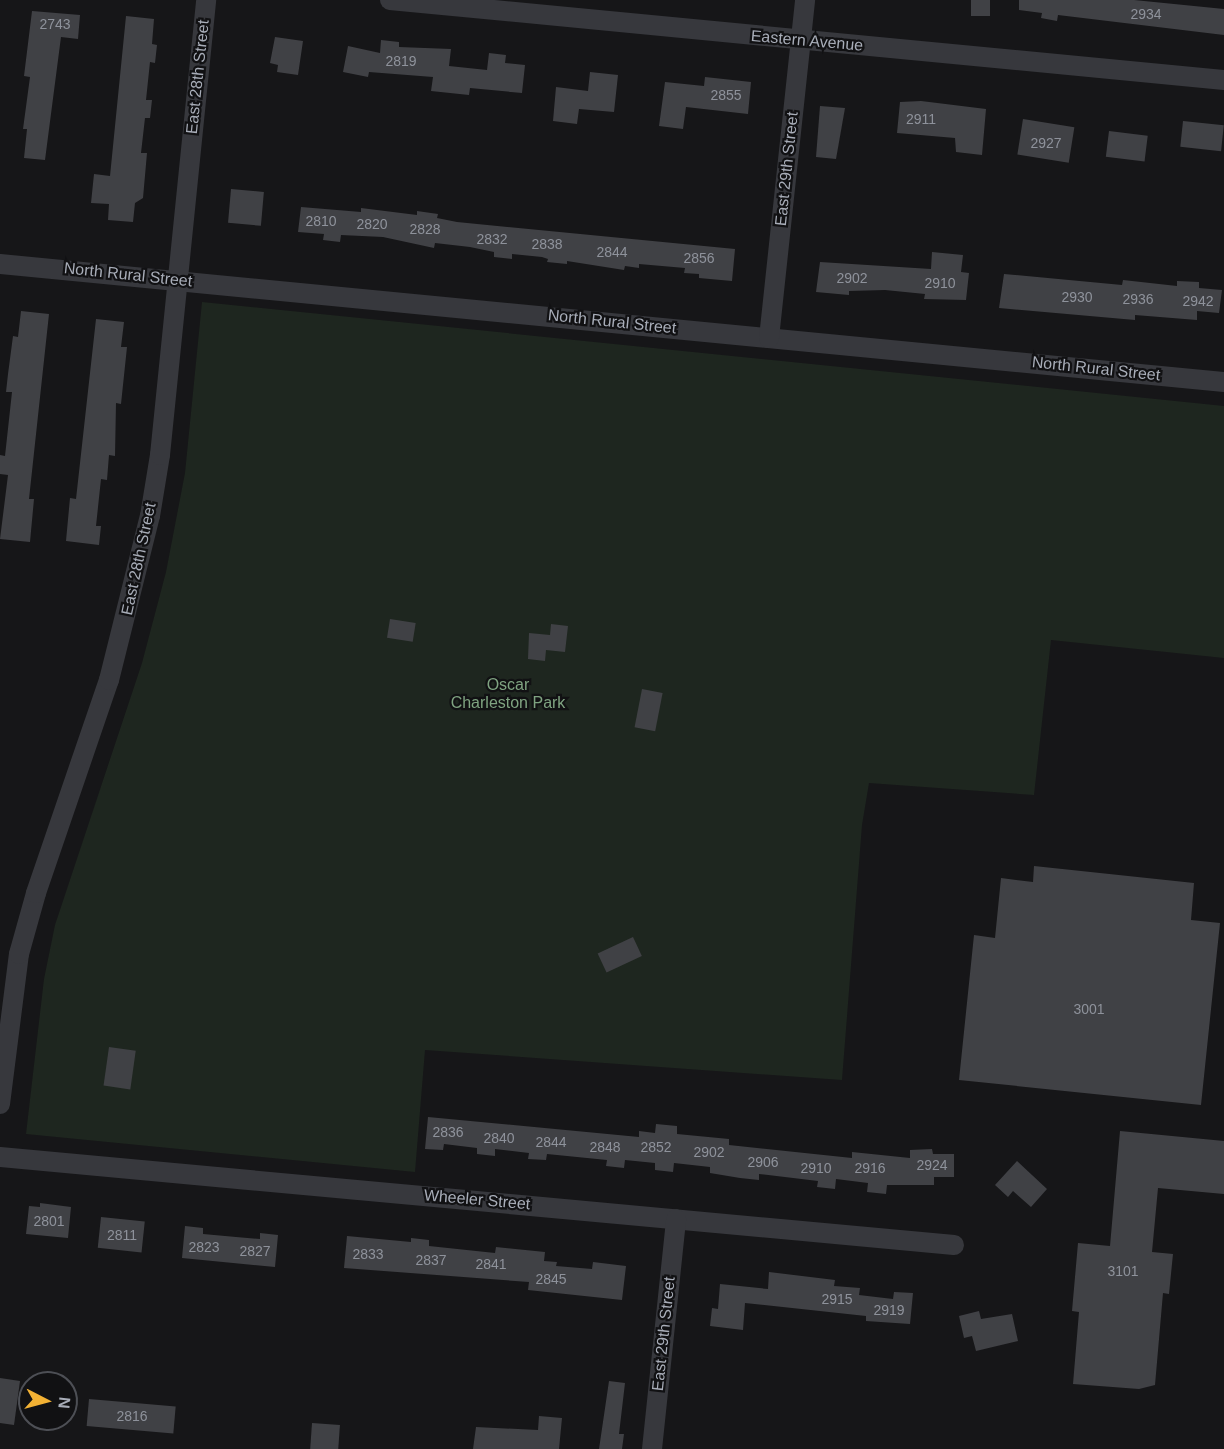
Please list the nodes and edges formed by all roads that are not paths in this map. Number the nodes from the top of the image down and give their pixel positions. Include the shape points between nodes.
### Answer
1 (206, 0) edge
2 (390, 0) edge
3 (805, 0) edge
4 (801, 40) junction
5 (1224, 80) edge
6 (0, 264) edge
7 (177, 280) junction
8 (769, 338) junction
9 (1224, 382) edge
10 (0, 1104) edge
11 (0, 1157) edge
12 (675, 1219) junction
13 (954, 1245) dead end
14 (652, 1449) edge

1 - 7 street, East 28th Street
2 - 4 street, Eastern Avenue
3 - 4 street, East 29th Street
4 - 5 street, Eastern Avenue
4 - 8 street, East 29th Street
6 - 7 street, North Rural Street
7 - 8 street, North Rural Street
7 - 10 street, East 28th Street via 160,455 137,577 109,680 19,954
8 - 9 street, North Rural Street
11 - 12 street, Wheeler Street
12 - 13 street, Wheeler Street
12 - 14 street, East 29th Street

